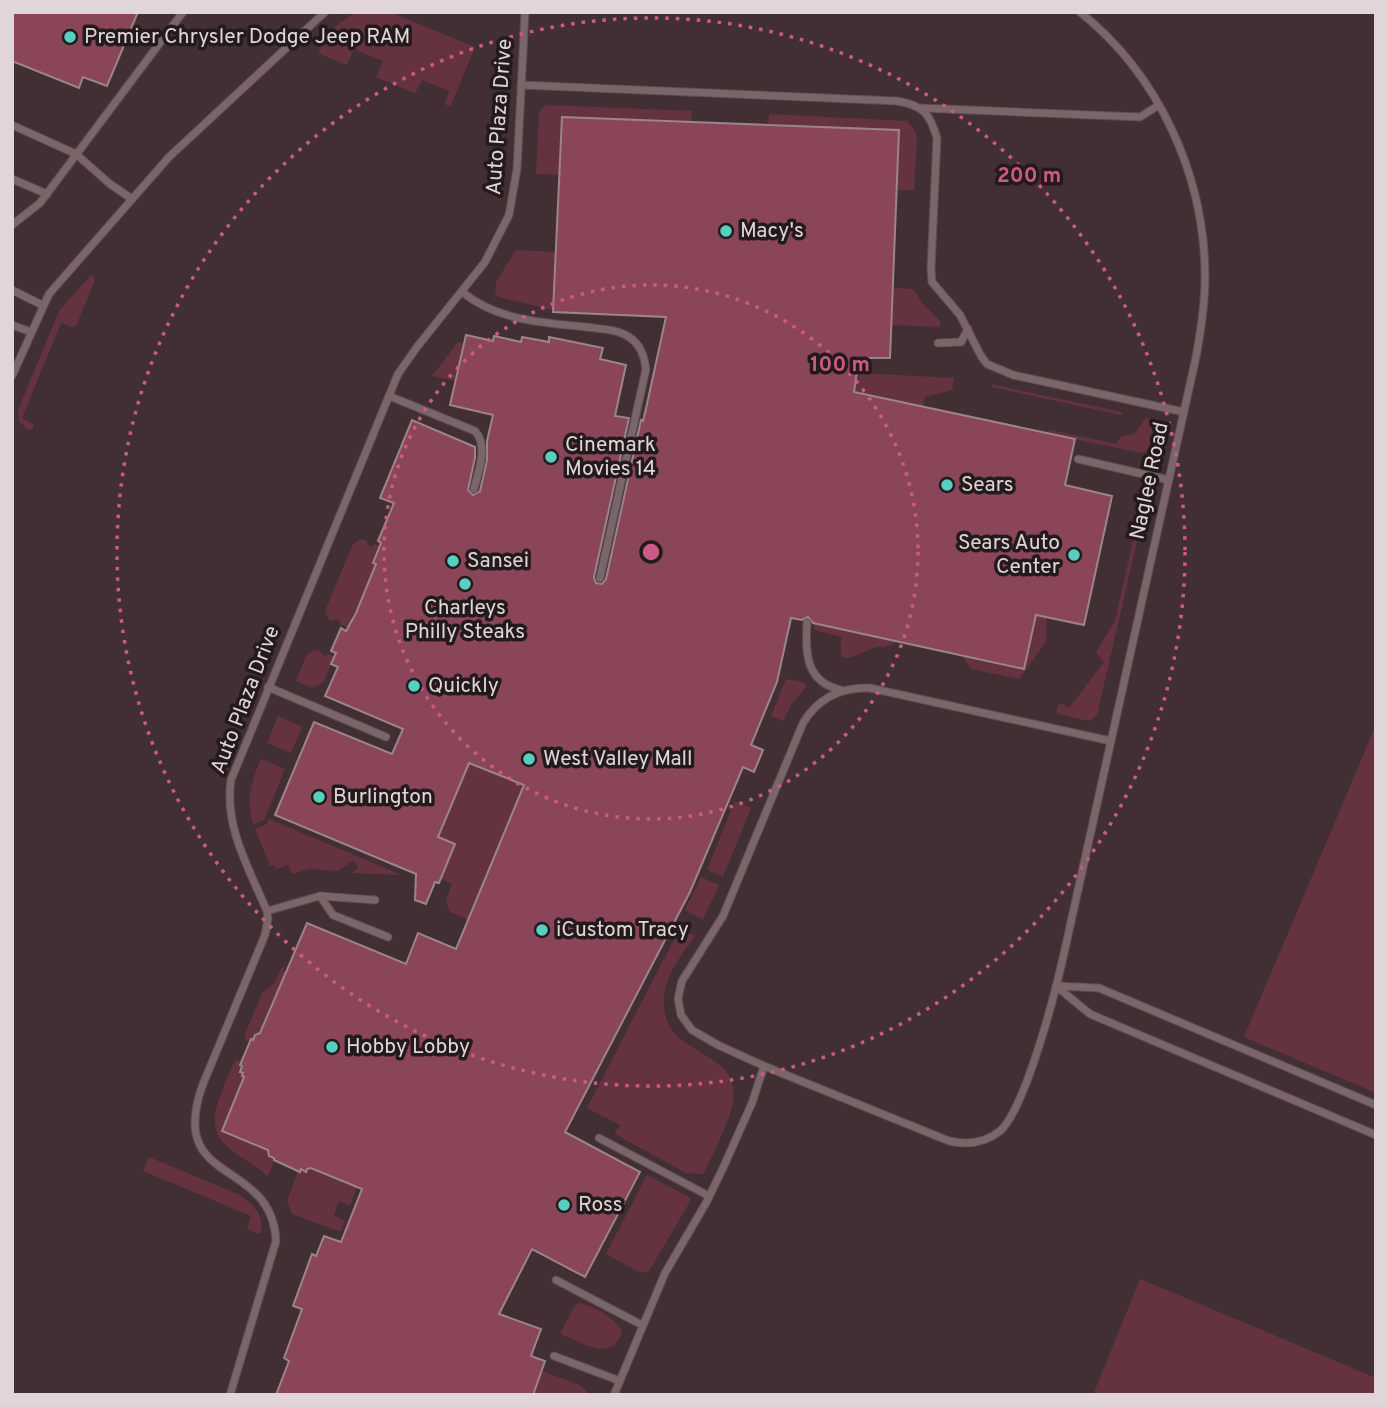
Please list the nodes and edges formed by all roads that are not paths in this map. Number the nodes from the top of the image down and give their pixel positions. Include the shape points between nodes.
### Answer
1 (183, 12) edge
2 (326, 12) edge
3 (525, 12) edge
4 (1080, 12) edge
5 (521, 85) junction
6 (1159, 105) junction
7 (921, 108) junction
8 (12, 125) edge
9 (76, 153) junction
10 (12, 179) edge
11 (47, 194) junction
12 (132, 199) junction
13 (12, 225) edge
14 (12, 290) edge
15 (462, 292) junction
16 (43, 305) junction
17 (12, 325) edge
18 (968, 328) junction
19 (31, 332) junction
20 (938, 344) dead end
21 (12, 376) edge
22 (389, 396) junction
23 (1184, 412) junction
24 (1078, 459) dead end
25 (1168, 480) junction
26 (474, 489) dead end
27 (600, 578) dead end
28 (807, 623) dead end
29 (268, 687) junction
30 (841, 690) junction
31 (386, 737) dead end
32 (1111, 741) junction
33 (320, 896) junction
34 (375, 900) dead end
35 (267, 911) junction
36 (388, 937) dead end
37 (1056, 986) junction
38 (764, 1066) junction
39 (1376, 1105) edge
40 (1376, 1135) edge
41 (599, 1138) dead end
42 (709, 1196) junction
43 (556, 1280) dead end
44 (642, 1325) junction
45 (554, 1356) dead end
46 (620, 1381) junction
47 (230, 1395) edge
48 (614, 1395) edge

1 - 9 lane
2 - 12 lane via 175,151
3 - 5 lane, Auto Plaza Drive
4 - 6 lane, Naglee Road via 1134,67
5 - 7 lane via 897,101
5 - 15 lane, Auto Plaza Drive via 517,169 509,215 485,262
6 - 7 lane via 1140,117
6 - 23 lane, Naglee Road via 1187,167 1204,251 1203,313
7 - 18 lane via 932,121 937,138 931,276
8 - 9 lane
9 - 11 lane
9 - 12 lane
10 - 11 lane
11 - 13 lane
12 - 16 lane
14 - 16 lane
15 - 22 lane, Auto Plaza Drive via 402,366
15 - 27 lane via 495,312 543,323 611,330 628,336 643,351 646,369
16 - 19 lane
17 - 19 lane
18 - 20 lane via 961,342
18 - 23 lane via 987,364 1004,373
19 - 21 lane
22 - 26 lane via 480,436 482,450
22 - 29 lane, Auto Plaza Drive
23 - 25 lane, Naglee Road
24 - 25 lane
25 - 32 lane, Naglee Road
28 - 30 lane via 809,665 818,679
29 - 31 lane
29 - 35 lane, Auto Plaza Drive via 229,794 232,826
30 - 32 lane via 870,688
30 - 38 lane, Naglee Road via 818,703 803,723 723,916 679,990 681,1015 692,1030
32 - 37 lane, Naglee Road
33 - 34 lane
33 - 35 lane
33 - 36 lane via 333,915
35 - 47 lane via 265,934 203,1084 193,1121 202,1150 256,1192 268,1207 276,1230 274,1252
37 - 38 lane, Naglee Road via 1014,1112 1000,1131 975,1143 935,1136
37 - 39 lane via 1098,988
37 - 40 lane via 1090,1014
38 - 42 lane
41 - 42 lane
42 - 44 lane via 665,1273
43 - 44 lane
44 - 46 lane
45 - 46 lane
46 - 48 lane

